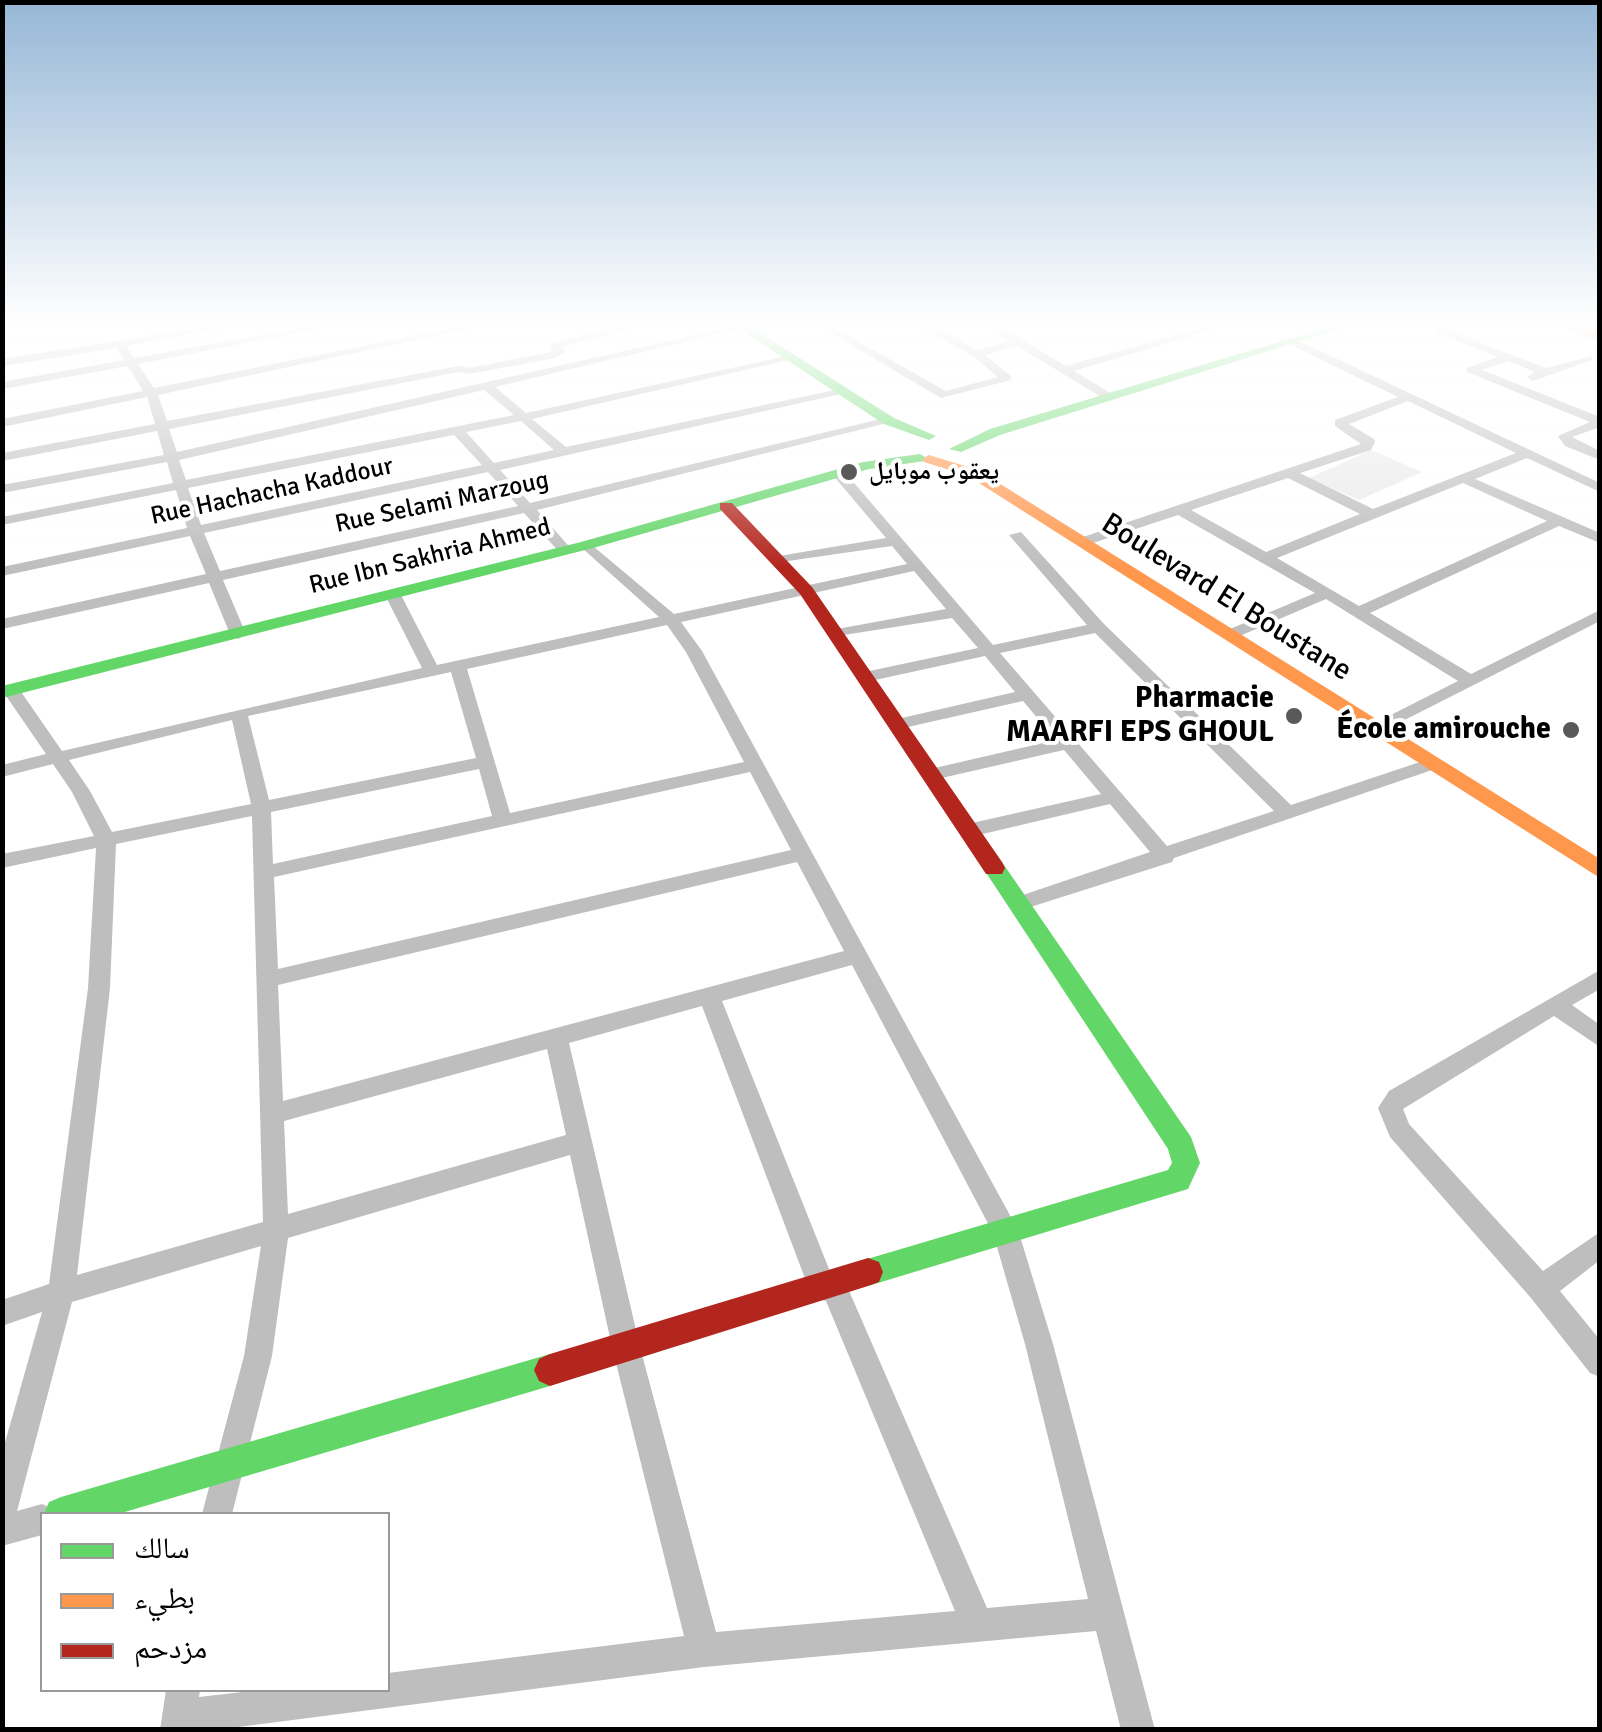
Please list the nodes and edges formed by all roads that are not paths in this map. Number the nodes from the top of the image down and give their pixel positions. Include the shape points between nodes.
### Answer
1 (86, 407) edge
2 (156, 407) edge
3 (268, 407) edge
4 (395, 407) edge
5 (512, 407) edge
6 (565, 407) edge
7 (776, 407) edge
8 (867, 407) edge
9 (1074, 407) edge
10 (1382, 407) edge
11 (1428, 407) edge
12 (1561, 407) edge
13 (523, 416) junction
14 (2, 422) edge
15 (1600, 422) edge
16 (163, 428) junction
17 (457, 430) junction
18 (922, 442) junction
19 (565, 453) junction
20 (1526, 454) junction
21 (1600, 456) edge
22 (2, 457) edge
23 (173, 457) junction
24 (492, 469) junction
25 (1289, 473) junction
26 (838, 474) junction
27 (1462, 478) junction
28 (182, 485) junction
29 (1600, 488) edge
30 (2, 489) edge
31 (726, 506) junction
32 (527, 507) junction
33 (1180, 510) junction
34 (1372, 514) junction
35 (2, 521) edge
36 (1559, 521) junction
37 (195, 530) junction
38 (1016, 535) dead end
39 (1600, 539) edge
40 (896, 541) junction
41 (1082, 542) junction
42 (576, 548) junction
43 (1265, 558) junction
44 (778, 560) junction
45 (918, 566) junction
46 (2, 572) edge
47 (213, 576) junction
48 (806, 591) junction
49 (1327, 592) junction
50 (393, 596) junction
51 (956, 612) junction
52 (1358, 612) junction
53 (1600, 614) edge
54 (672, 621) junction
55 (2, 624) edge
56 (1098, 627) junction
57 (238, 634) junction
58 (836, 634) junction
59 (1229, 636) junction
60 (989, 650) junction
61 (458, 666) junction
62 (432, 671) junction
63 (866, 676) junction
64 (1470, 681) junction
65 (7, 692) edge
66 (1027, 695) junction
67 (239, 713) junction
68 (899, 724) junction
69 (1377, 729) junction
70 (1068, 744) junction
71 (56, 758) junction
72 (486, 762) junction
73 (1432, 764) junction
74 (753, 766) junction
75 (2, 771) edge
76 (933, 774) junction
77 (1114, 797) junction
78 (261, 806) junction
79 (1289, 814) junction
80 (504, 821) junction
81 (970, 830) junction
82 (106, 840) junction
83 (800, 854) junction
84 (1165, 857) junction
85 (2, 861) edge
86 (1600, 870) edge
87 (262, 873) junction
88 (1018, 904) junction
89 (855, 956) junction
90 (1600, 978) edge
91 (265, 980) junction
92 (709, 996) junction
93 (1555, 1004) junction
94 (556, 1038) junction
95 (1600, 1038) edge
96 (270, 1116) junction
97 (580, 1142) junction
98 (1005, 1230) junction
99 (276, 1232) junction
100 (1600, 1244) edge
101 (828, 1287) junction
102 (1541, 1289) junction
103 (62, 1292) junction
104 (2, 1314) edge
105 (626, 1347) junction
106 (1600, 1363) edge
107 (226, 1468) junction
108 (2, 1510) edge
109 (68, 1512) edge
110 (218, 1512) edge
111 (40, 1521) edge
112 (2, 1531) edge
113 (1110, 1614) junction
114 (978, 1626) junction
115 (704, 1650) junction
116 (390, 1687) edge
117 (348, 1692) edge
118 (178, 1712) edge
119 (1138, 1730) edge

1 - 14 street
2 - 16 street
3 - 16 street
4 - 23 street
5 - 13 street
6 - 13 street
7 - 19 street, Rue Hachacha Kaddour
8 - 18 main road
9 - 18 main road via 995,432
10 - 25 street via 1338,423 1369,442 1366,448
11 - 20 street
12 - 15 street
13 - 17 street
13 - 19 street
15 - 21 street via 1564,436
16 - 22 street
16 - 23 street
17 - 24 street
17 - 28 street
18 - 26 main road, Rue Ibn Sakhria Ahmed
18 - 32 street, Rue Selami Marzoug
18 - 41 main road, Boulevard El Boustane
19 - 24 street, Rue Hachacha Kaddour
20 - 27 street
20 - 29 street
23 - 28 street
23 - 30 street
24 - 32 street
24 - 37 street, Rue Hachacha Kaddour
25 - 33 street
25 - 34 street
26 - 31 main road, Rue Ibn Sakhria Ahmed
26 - 40 street
27 - 34 street
27 - 36 street
28 - 35 street
28 - 37 street
31 - 42 main road, Rue Ibn Sakhria Ahmed
31 - 44 main road
32 - 42 street
32 - 47 street, Rue Selami Marzoug
33 - 41 street
33 - 43 street
34 - 43 street
36 - 39 street
36 - 52 street
37 - 46 street, Rue Hachacha Kaddour
37 - 47 street
38 - 56 street
40 - 44 street
40 - 45 street
41 - 59 main road, Boulevard El Boustane
42 - 50 main road, Rue Ibn Sakhria Ahmed
42 - 54 street
43 - 49 street
44 - 48 main road
45 - 48 street
45 - 51 street
47 - 55 street, Rue Selami Marzoug
47 - 57 street
48 - 54 street
48 - 58 main road
49 - 52 street
49 - 59 street
50 - 57 main road, Rue Ibn Sakhria Ahmed
50 - 62 street
51 - 58 street
51 - 60 street
52 - 64 street
53 - 64 street
54 - 61 street
54 - 74 street
56 - 60 street
56 - 79 street
57 - 65 main road, Rue Ibn Sakhria Ahmed
58 - 63 main road
59 - 69 main road, Boulevard El Boustane
60 - 63 street
60 - 66 street
61 - 62 street
61 - 72 street
62 - 67 street
63 - 68 main road
64 - 69 street
65 - 71 street
66 - 68 street
66 - 70 street
67 - 71 street
67 - 78 street
68 - 76 main road
69 - 73 main road, Boulevard El Boustane
70 - 76 street
70 - 77 street
71 - 75 street
71 - 82 street
72 - 78 street
72 - 80 street
73 - 79 street
73 - 86 main road, Boulevard El Boustane
74 - 80 street
74 - 83 street
76 - 81 main road
77 - 81 street
77 - 84 street
78 - 82 street
78 - 87 street
79 - 84 street
80 - 87 street
81 - 88 main road
82 - 85 street
82 - 103 street via 99,988
83 - 89 street
83 - 91 street
84 - 88 street
87 - 91 street
88 - 98 main road via 1186,1156 1178,1180
89 - 92 street
89 - 98 street
90 - 93 street
91 - 96 street
92 - 94 street
92 - 101 street
93 - 95 street
93 - 102 street via 1390,1108 1400,1130
94 - 96 street
94 - 97 street
96 - 99 street
97 - 99 street
97 - 105 street
98 - 101 main road
98 - 113 street
99 - 103 street
99 - 107 street via 258,1356
100 - 102 street
101 - 105 main road
101 - 114 street
102 - 106 street
103 - 104 street
103 - 108 street
105 - 107 main road
105 - 115 street
107 - 109 main road
107 - 110 street
111 - 112 street
113 - 114 street
113 - 119 street
114 - 115 street
115 - 116 street
117 - 118 street

